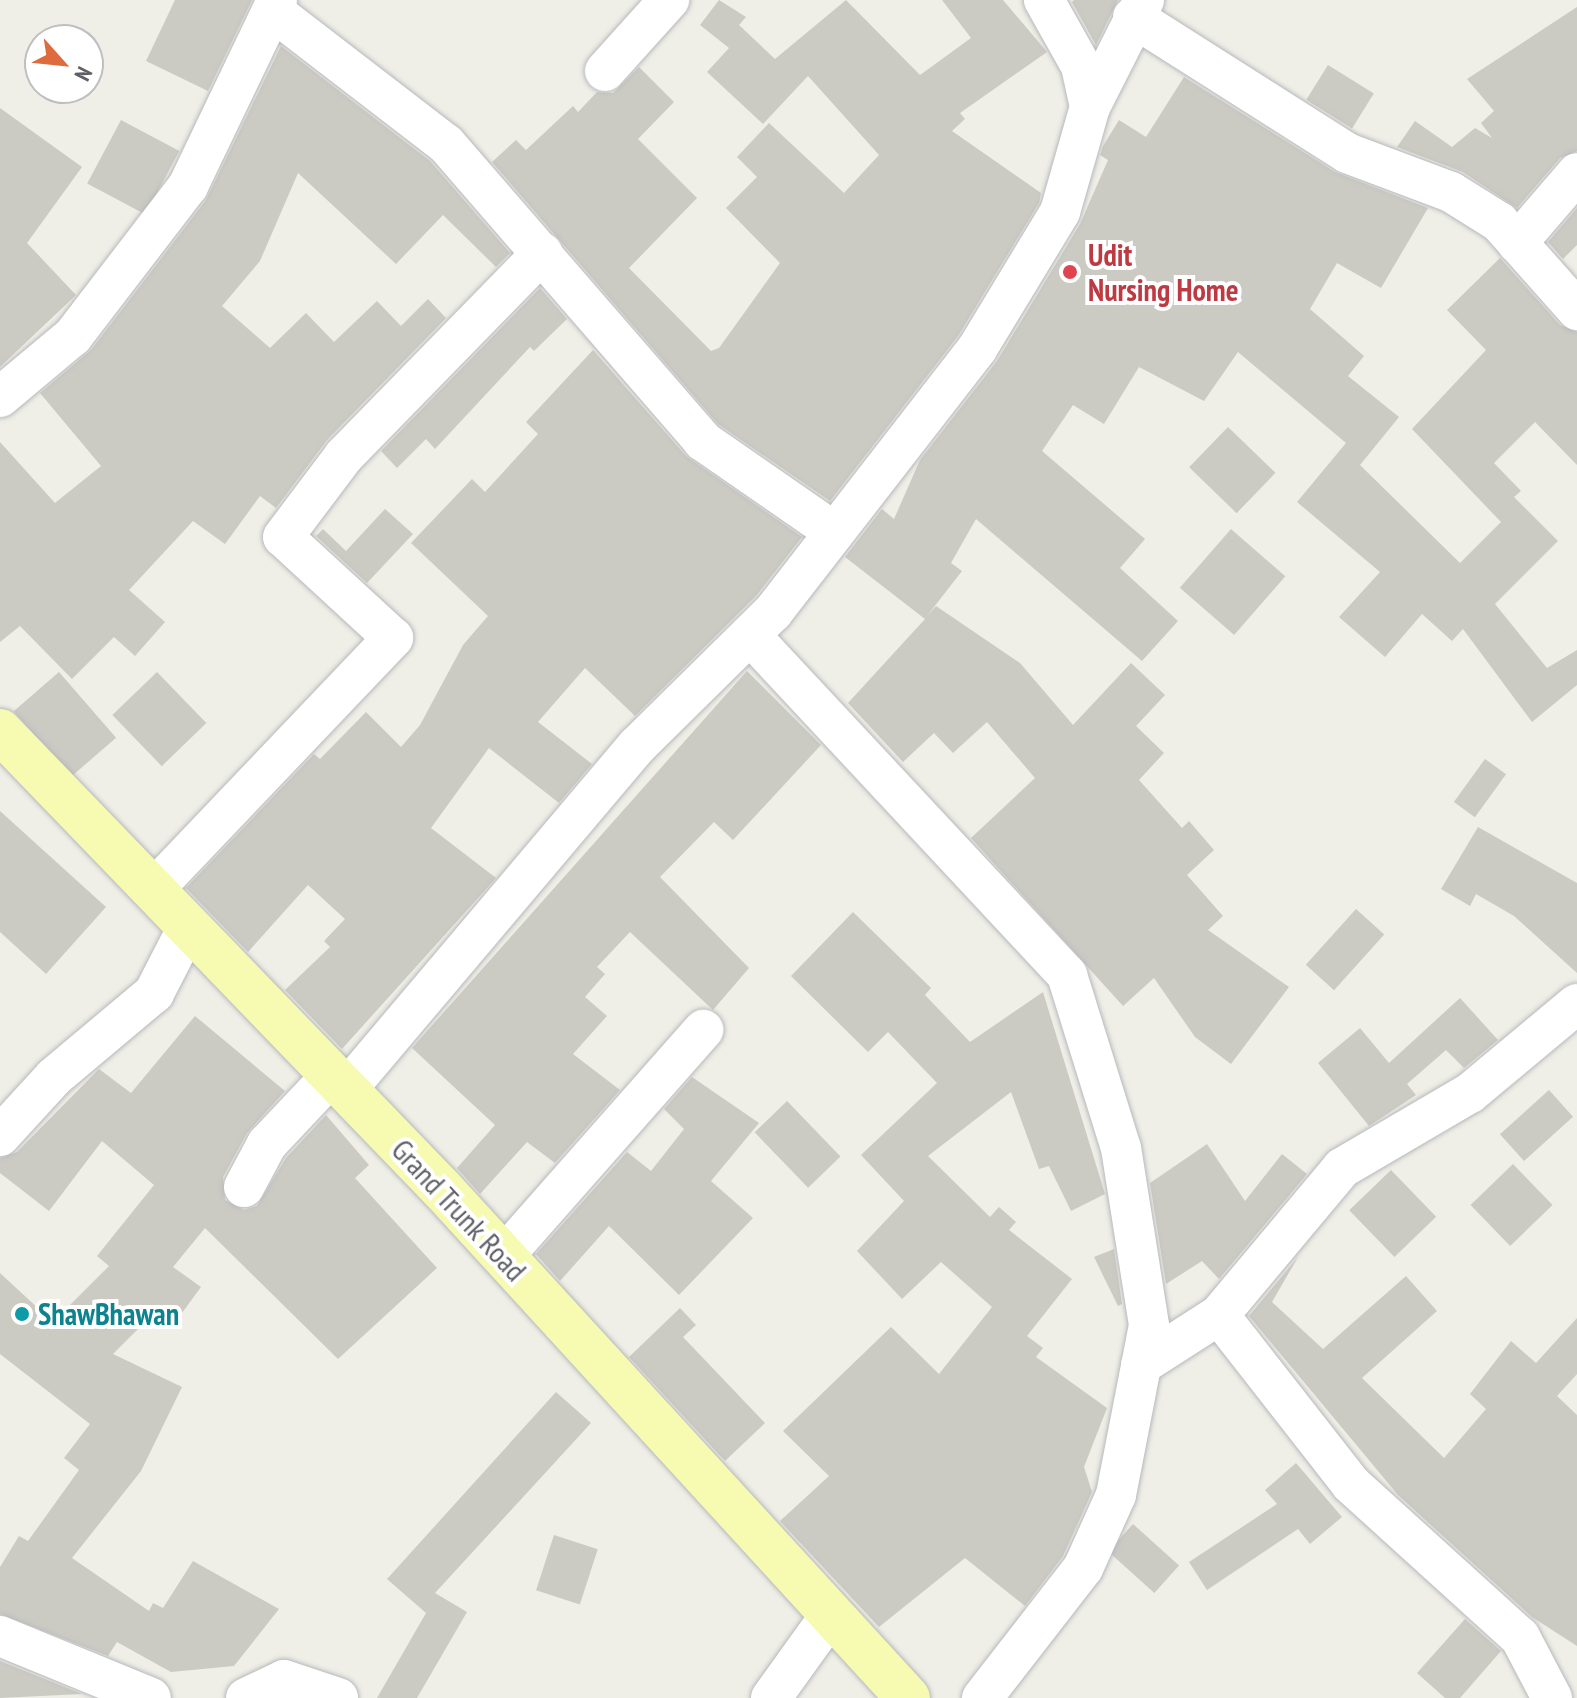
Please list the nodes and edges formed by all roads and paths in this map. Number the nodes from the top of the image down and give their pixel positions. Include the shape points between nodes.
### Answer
1 (669, 0) edge
2 (1044, 0) edge
3 (275, 5) edge
4 (1138, 8) edge
5 (605, 71) dead end
6 (1090, 107) junction
7 (1577, 173) edge
8 (1517, 243) junction
9 (542, 253) junction
10 (1577, 310) edge
11 (0, 397) edge
12 (833, 531) junction
13 (750, 635) junction
14 (0, 731) edge
15 (154, 889) junction
16 (189, 925) junction
17 (1577, 1004) edge
18 (703, 1030) dead end
19 (340, 1082) junction
20 (0, 1136) edge
21 (244, 1187) dead end
22 (503, 1257) junction
23 (1219, 1315) junction
24 (1141, 1365) junction
25 (830, 1616) junction
26 (0, 1636) edge
27 (151, 1698) edge
28 (246, 1698) edge
29 (338, 1698) edge
30 (771, 1698) edge
31 (908, 1698) edge
32 (982, 1698) edge
33 (1552, 1698) edge

1 - 5 street
2 - 6 street via 1081,66
3 - 9 street via 446,144
3 - 11 street via 188,186 73,336
4 - 6 street
4 - 8 street via 1347,153 1451,192
6 - 12 street via 1060,212 977,349
7 - 8 street
8 - 10 street
9 - 12 street via 703,441
9 - 15 street via 344,456 283,537 393,638
12 - 13 street
13 - 19 street via 637,746
13 - 24 street via 1067,975 1121,1148 1149,1325
14 - 15 main road, Grand Trunk Road
15 - 16 main road, Grand Trunk Road
16 - 19 main road, Grand Trunk Road
16 - 20 street via 154,993 54,1077
17 - 23 street via 1470,1093 1342,1168
18 - 22 street
19 - 21 street via 267,1144
19 - 22 main road, Grand Trunk Road
22 - 25 main road, Grand Trunk Road
23 - 24 street
23 - 33 street via 1351,1484 1520,1637
24 - 32 street via 1116,1495 1083,1568
25 - 30 street
25 - 31 main road, Grand Trunk Road
26 - 27 street
28 - 29 street via 284,1680

